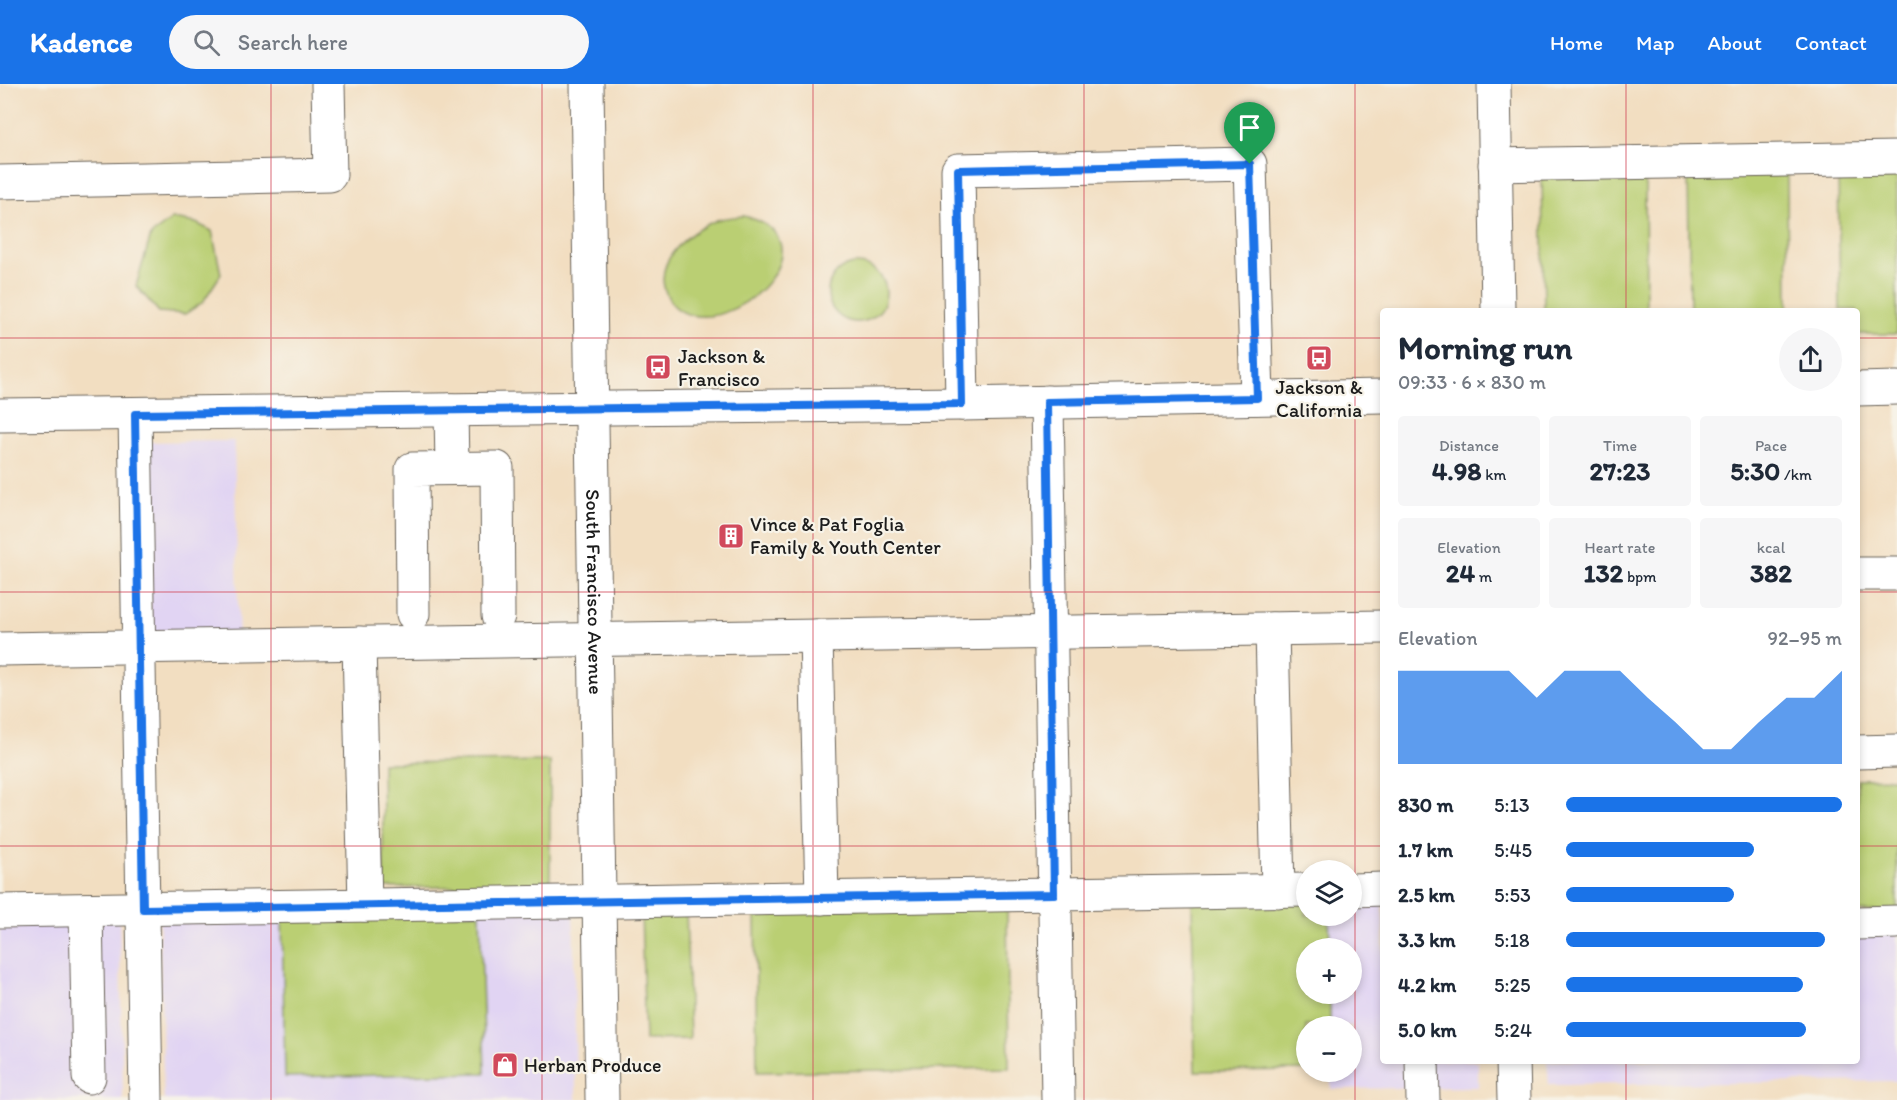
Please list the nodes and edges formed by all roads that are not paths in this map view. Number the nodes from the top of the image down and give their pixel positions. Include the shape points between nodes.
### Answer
1 (328, 84) edge
2 (587, 84) edge
3 (1494, 84) edge
4 (1897, 158) edge
5 (1495, 165) junction
6 (0, 182) edge
7 (1498, 308) edge
8 (1860, 388) edge
9 (1897, 388) edge
10 (1380, 396) edge
11 (1257, 398) junction
12 (1047, 402) junction
13 (962, 404) junction
14 (590, 408) junction
15 (451, 410) junction
16 (135, 414) junction
17 (0, 415) edge
18 (452, 468) junction
19 (1860, 574) edge
20 (1897, 574) edge
21 (413, 614) dead end
22 (498, 616) dead end
23 (1380, 627) edge
24 (1272, 629) junction
25 (1050, 632) junction
26 (816, 636) junction
27 (595, 639) junction
28 (359, 643) junction
29 (139, 646) junction
30 (0, 649) edge
31 (1897, 751) edge
32 (1860, 752) edge
33 (1380, 889) edge
34 (1362, 890) edge
35 (1292, 891) edge
36 (1054, 894) junction
37 (822, 898) junction
38 (599, 901) junction
39 (365, 905) junction
40 (143, 909) junction
41 (86, 910) junction
42 (0, 911) edge
43 (1897, 922) edge
44 (1860, 923) edge
45 (1422, 1064) edge
46 (1513, 1064) edge
47 (88, 1077) dead end
48 (146, 1100) edge
49 (602, 1100) edge
50 (1058, 1100) edge
51 (1423, 1100) edge
52 (1514, 1100) edge

1 - 6 street via 330,175
2 - 14 street, South Francisco Avenue
3 - 5 street
4 - 5 street
5 - 7 street
8 - 9 street
10 - 11 street
11 - 12 street
11 - 13 street via 1250,164 1238,164 958,170
12 - 13 street
12 - 25 street
13 - 14 street
14 - 15 street
14 - 27 street, South Francisco Avenue
15 - 16 street
15 - 18 street
16 - 17 street
16 - 29 street
18 - 21 street via 412,469
18 - 22 street via 497,468
19 - 20 street
23 - 24 street
24 - 25 street
24 - 35 street
25 - 26 street
25 - 36 street
26 - 27 street
26 - 37 street
27 - 28 street
27 - 38 street, South Francisco Avenue
28 - 29 street
28 - 39 street
29 - 30 street
29 - 40 street
31 - 32 street
33 - 34 street
35 - 36 street
36 - 37 street
36 - 50 street
37 - 38 street
38 - 39 street
38 - 49 street, South Francisco Avenue
39 - 40 street
40 - 41 street
40 - 48 street
41 - 42 street
41 - 47 street
43 - 44 street
45 - 51 street
46 - 52 street

